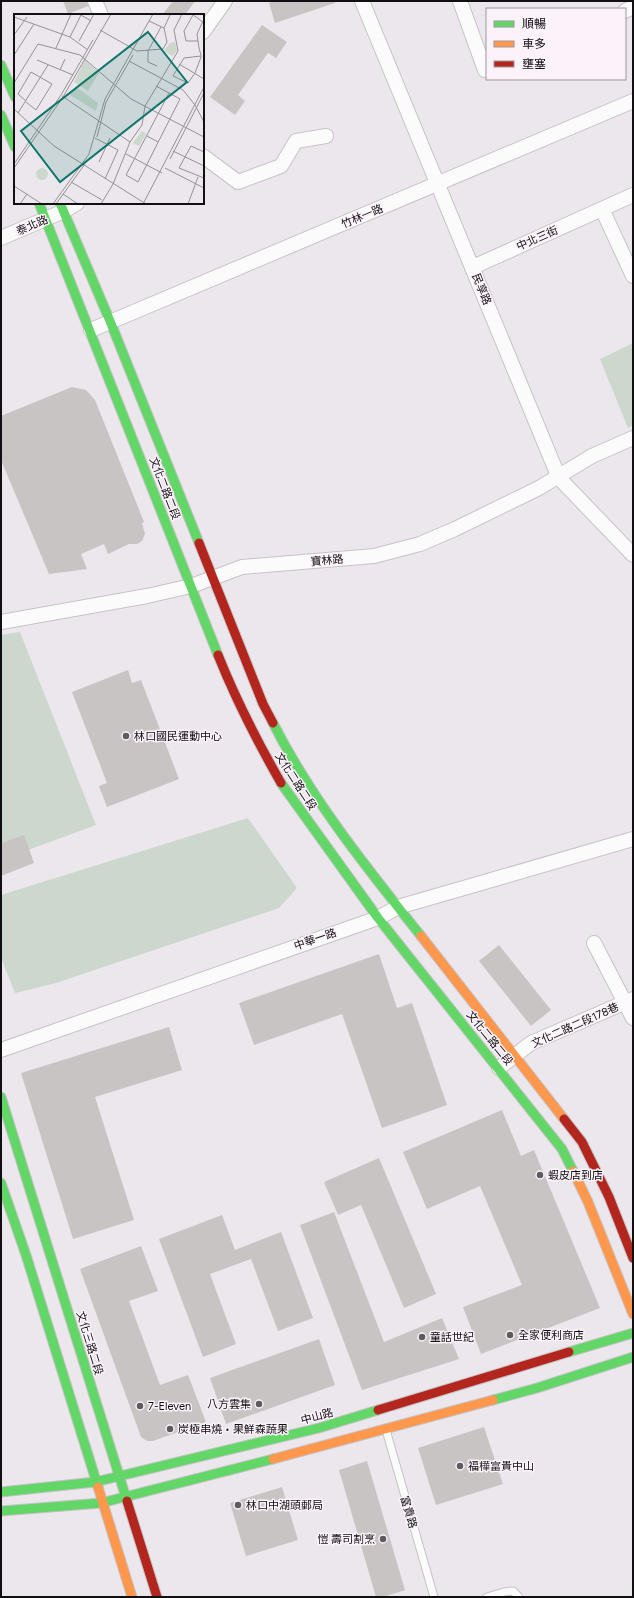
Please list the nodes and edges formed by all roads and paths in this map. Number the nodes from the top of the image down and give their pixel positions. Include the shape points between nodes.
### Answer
1 (95, 1) edge
2 (225, 1) edge
3 (362, 1) edge
4 (460, 1) edge
5 (101, 14) edge
6 (204, 31) edge
7 (1, 65) edge
8 (486, 70) edge
9 (14, 95) edge
10 (633, 101) edge
11 (1, 114) edge
12 (326, 136) dead end
13 (14, 145) edge
14 (204, 157) edge
15 (438, 184) junction
16 (633, 195) edge
17 (39, 204) edge
18 (73, 204) edge
19 (62, 207) edge
20 (602, 209) junction
21 (46, 219) junction
22 (1, 238) edge
23 (473, 267) junction
24 (633, 276) edge
25 (110, 321) junction
26 (90, 330) junction
27 (633, 438) edge
28 (558, 478) junction
29 (633, 555) edge
30 (212, 579) junction
31 (191, 586) junction
32 (1, 622) edge
33 (633, 839) edge
34 (398, 907) junction
35 (378, 918) junction
36 (594, 943) dead end
37 (629, 1001) edge
38 (633, 1018) edge
39 (1, 1050) edge
40 (515, 1055) junction
41 (499, 1068) junction
42 (1, 1097) edge
43 (1, 1183) edge
44 (633, 1258) edge
45 (633, 1314) edge
46 (633, 1333) edge
47 (633, 1357) edge
48 (385, 1428) junction
49 (120, 1478) junction
50 (95, 1482) junction
51 (1, 1492) edge
52 (126, 1498) junction
53 (101, 1503) junction
54 (1, 1511) edge
55 (132, 1597) edge
56 (156, 1597) edge
57 (434, 1597) edge
58 (487, 1597) edge
59 (519, 1597) edge

1 - 5 street
2 - 6 street
3 - 15 street, 民享路
4 - 8 street
7 - 9 street
10 - 15 street, 竹林一路
11 - 13 street
12 - 14 street via 296,141 281,166 238,182
15 - 23 street, 民享路
15 - 25 street, 竹林一路
16 - 20 street, 中北三街
17 - 21 street, 文化二路二段
18 - 19 street, 泰北路
19 - 21 street, 泰北路
19 - 25 street, 文化二路二段
20 - 23 street, 中北三街
20 - 24 street
21 - 22 street, 泰北路
21 - 26 street, 文化二路二段
23 - 28 street, 民享路
25 - 26 street, 竹林一路
25 - 30 street, 文化二路二段
26 - 31 street, 文化二路二段
27 - 28 street, 寶林路 via 592,456
28 - 29 street, 民享路
28 - 30 street, 寶林路 via 420,544 374,556 242,568
30 - 31 street, 寶林路
30 - 34 street, 文化二路二段 via 263,704 288,753 319,803
31 - 32 street, 寶林路
31 - 35 street, 文化二路二段 via 234,695 260,747 288,794
33 - 34 street, 中華一路
34 - 35 street, 中華一路
34 - 40 street, 文化二路二段
35 - 39 street, 中華一路
35 - 41 street, 文化二路二段
36 - 37 street
37 - 38 street
37 - 40 street, 文化二路二段178巷 via 531,1043
40 - 41 street, 文化二路二段178巷
40 - 44 street, 文化二路二段 via 582,1142 609,1198
41 - 45 street, 文化二路二段 via 562,1150 588,1202
42 - 49 street, 文化三路二段
43 - 50 street via 26,1255
46 - 49 street, 中山路 via 319,1428
47 - 48 street via 537,1388
48 - 52 street
48 - 57 lane, 富貴路
49 - 50 street, 中山路
49 - 52 street, 文化三路二段
50 - 51 street, 中山路
50 - 53 street
52 - 53 street
52 - 56 street, 文化三路二段
53 - 54 street
53 - 55 street
58 - 59 lane via 513,1592

